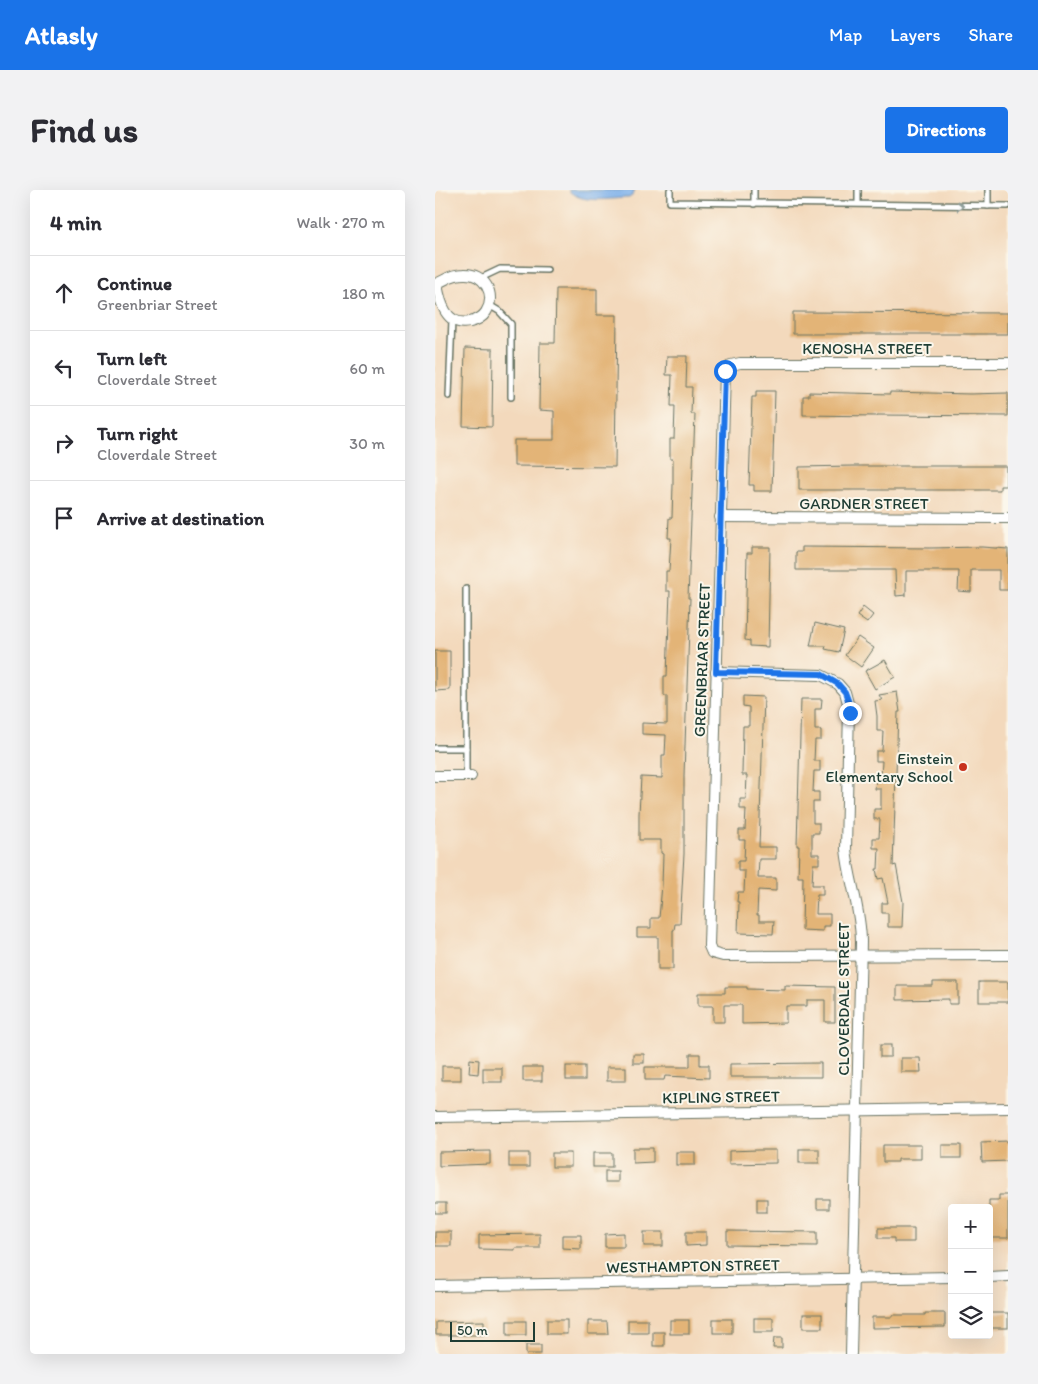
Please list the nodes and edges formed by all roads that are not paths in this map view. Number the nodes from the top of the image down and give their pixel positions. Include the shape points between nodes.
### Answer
1 (670, 190) edge
2 (754, 190) edge
3 (858, 190) edge
4 (988, 190) edge
5 (858, 203) junction
6 (754, 204) junction
7 (987, 206) junction
8 (1008, 206) edge
9 (547, 270) dead end
10 (481, 278) junction
11 (436, 284) edge
12 (489, 305) junction
13 (453, 320) junction
14 (1008, 363) edge
15 (728, 368) joint
16 (449, 396) dead end
17 (511, 397) dead end
18 (720, 517) junction
19 (1008, 518) edge
20 (466, 589) dead end
21 (716, 672) junction
22 (435, 748) edge
23 (466, 748) junction
24 (435, 776) edge
25 (468, 776) joint
26 (1008, 955) edge
27 (861, 956) junction
28 (1008, 1108) edge
29 (857, 1110) junction
30 (435, 1117) edge
31 (993, 1276) edge
32 (1008, 1276) edge
33 (948, 1277) edge
34 (853, 1279) junction
35 (435, 1286) edge
36 (851, 1354) edge

1 - 6 lane via 670,202
2 - 6 lane
3 - 5 lane
4 - 7 lane
5 - 6 lane
5 -> 7 lane
7 - 8 lane
9 - 10 lane via 500,269
10 - 11 street via 457,274
10 - 12 street via 489,289
11 - 13 street via 442,307
12 - 13 street via 483,316 471,322
12 - 17 lane via 499,310 511,324
13 - 16 lane
14 - 15 street, KENOSHA STREET via 735,363
15 - 18 street, GREENBRIAR STREET via 724,376
18 - 19 street, GARDNER STREET
18 - 21 street, GREENBRIAR STREET
20 - 23 lane
21 - 27 street, CLOVERDALE STREET via 821,674 845,692 850,713 846,849 860,918
21 - 27 street, GREENBRIAR STREET via 709,946 712,953 723,956
22 - 23 lane
23 - 25 lane
24 - 25 street
26 - 27 street
27 - 29 street, CLOVERDALE STREET
28 - 29 street, KIPLING STREET
29 - 30 street, KIPLING STREET
29 - 34 street, CLOVERDALE STREET
31 - 32 street
33 - 34 street, WESTHAMPTON STREET
34 - 35 street, WESTHAMPTON STREET
34 - 36 street, CLOVERDALE STREET

